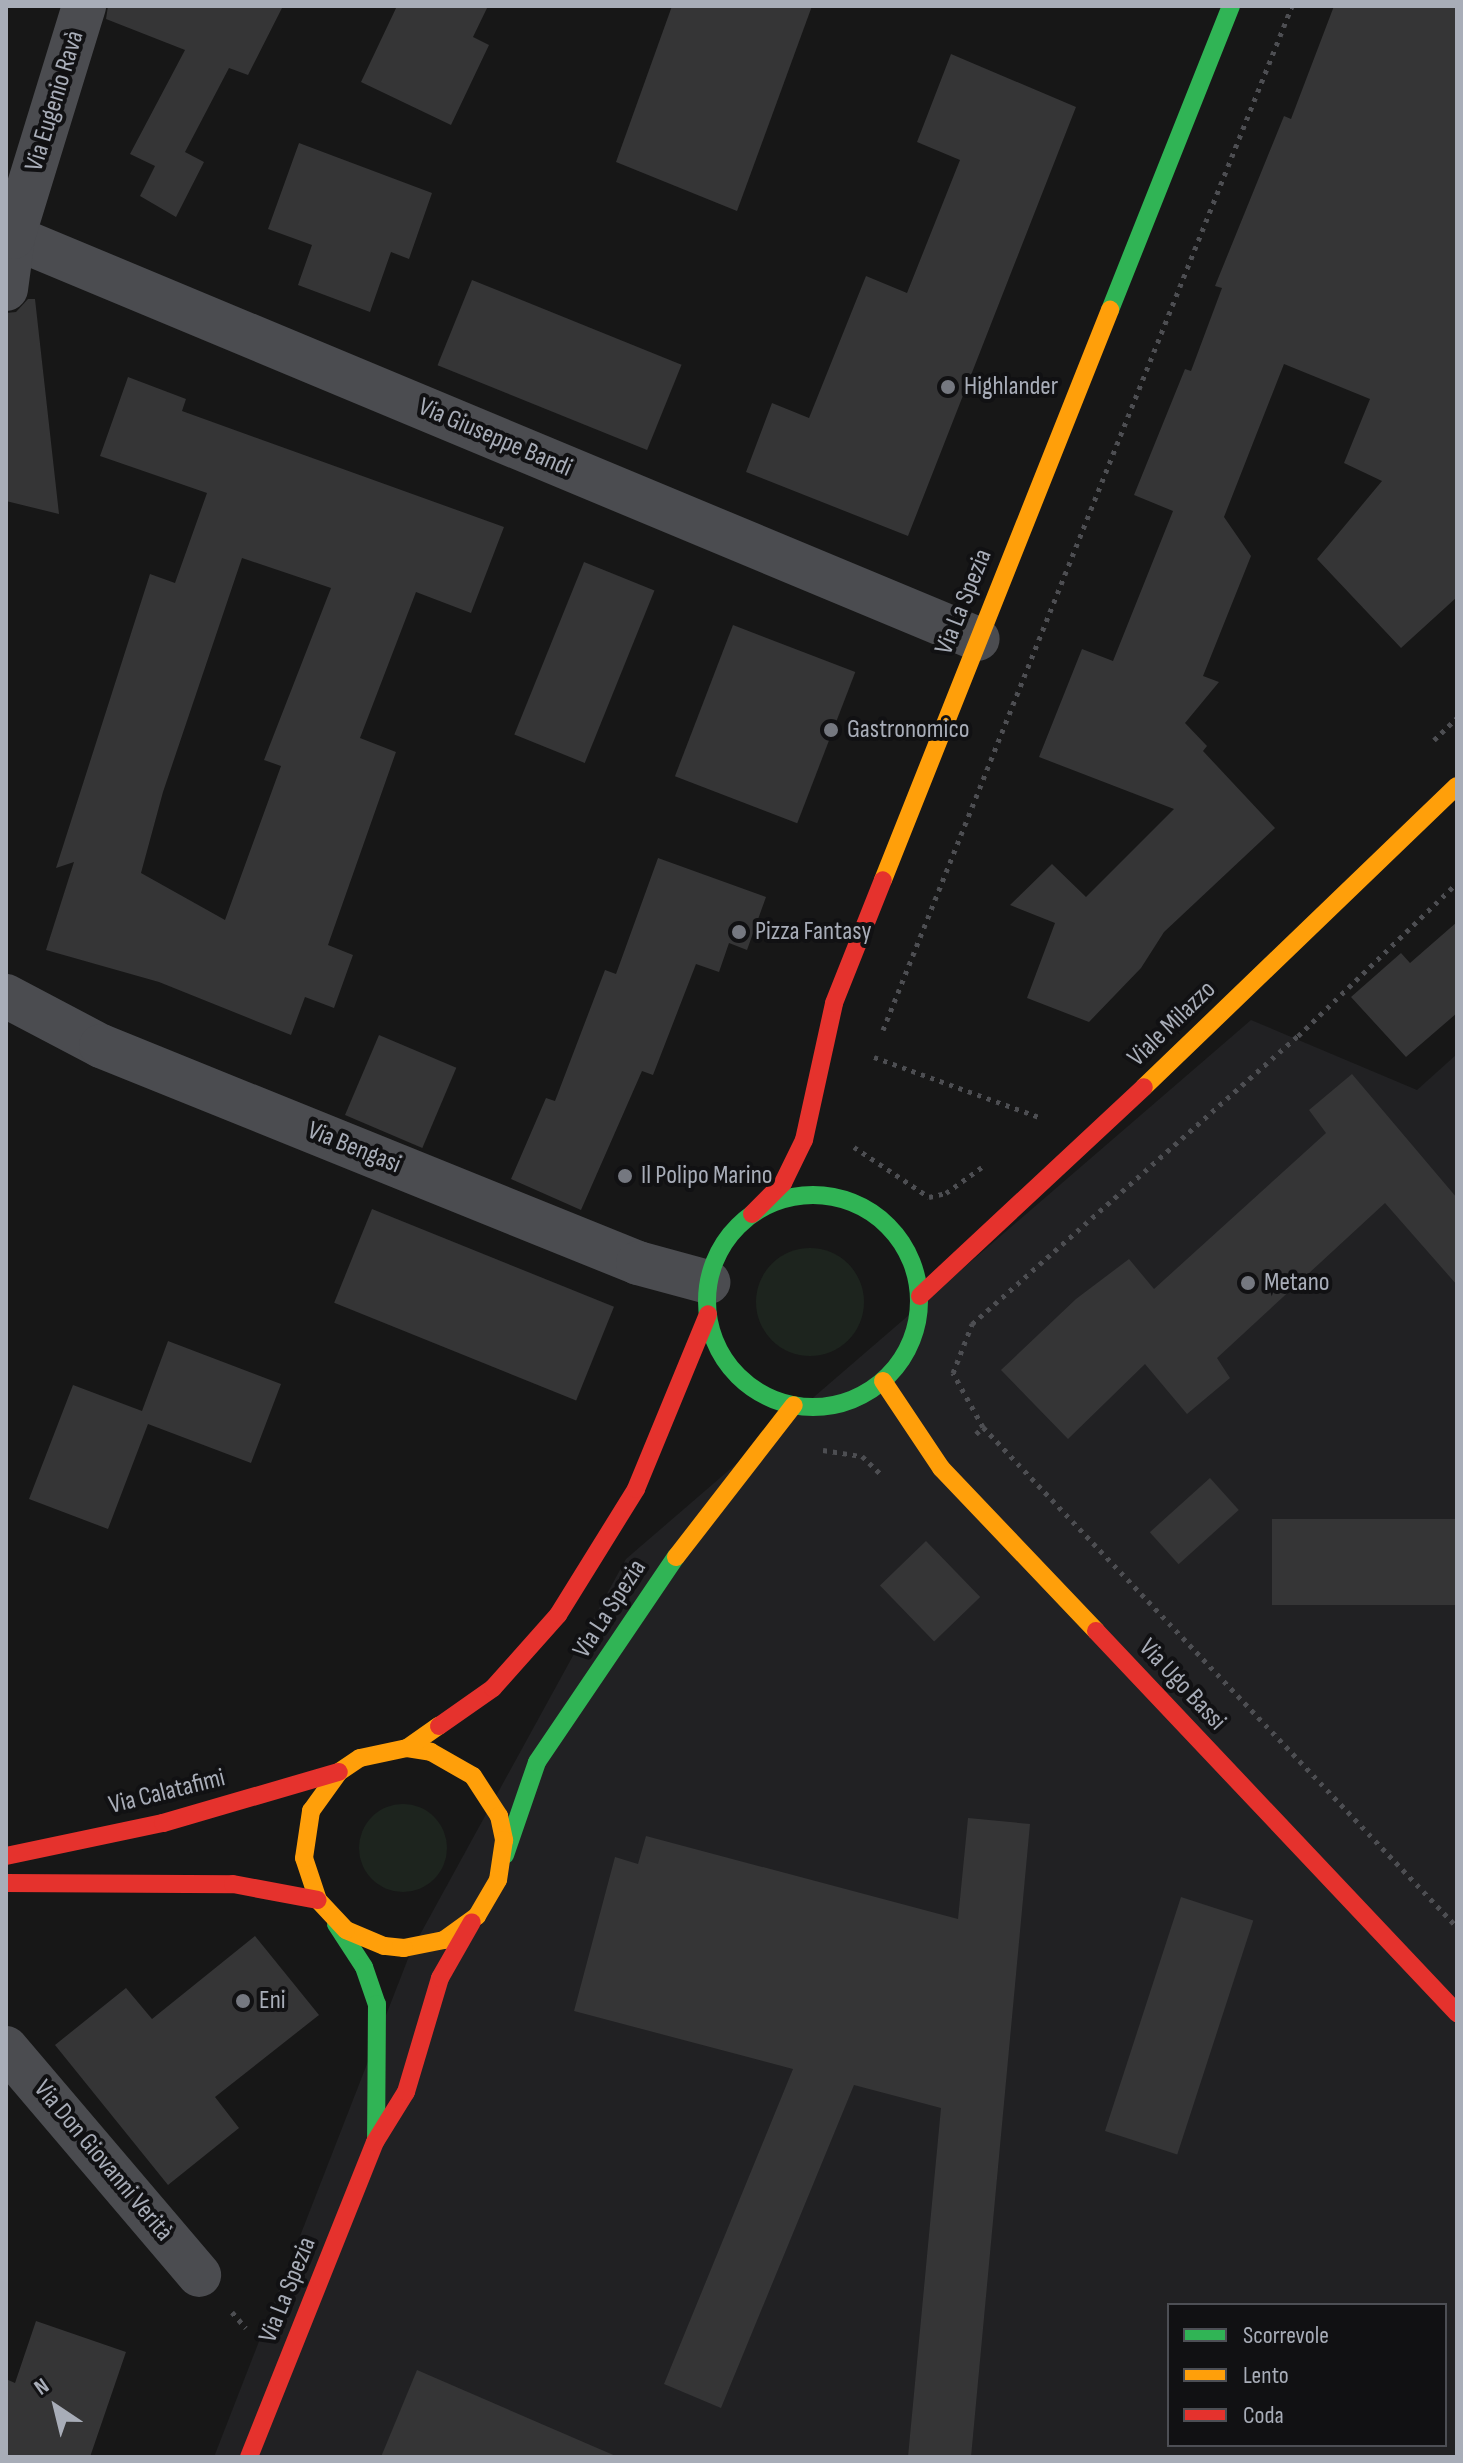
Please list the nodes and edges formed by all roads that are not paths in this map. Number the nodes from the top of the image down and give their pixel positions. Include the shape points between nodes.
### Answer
1 (84, 6) edge
2 (1231, 6) edge
3 (13, 237) junction
4 (6, 289) edge
5 (978, 639) junction
6 (1457, 786) edge
7 (6, 996) edge
8 (752, 1214) junction
9 (920, 1296) junction
10 (708, 1298) junction
11 (883, 1381) junction
12 (794, 1405) junction
13 (407, 1748) junction
14 (339, 1772) junction
15 (6, 1856) edge
16 (503, 1861) junction
17 (6, 1883) edge
18 (318, 1900) junction
19 (477, 1916) junction
20 (330, 1917) junction
21 (1457, 2013) edge
22 (6, 2048) edge
23 (375, 2142) junction
24 (199, 2275) road end
25 (249, 2457) edge

1 - 3 street, Via Eugenio Ravà
2 - 5 main road, Via La Spezia
3 - 4 street, Via Eugenio Ravà
3 - 5 street, Via Giuseppe Bandi
5 - 8 main road, Via La Spezia via 834,1003 804,1140 783,1183
6 - 9 main road, Viale Milazzo
7 - 10 street, Via Bengasi via 101,1046 638,1263
8 - 9 main road, Via La Spezia via 782,1200 814,1195 855,1204 898,1235 913,1264
8 - 10 main road, Via La Spezia via 724,1244
9 - 11 main road, Via La Spezia via 910,1342
10 - 12 main road, Via La Spezia via 717,1346 736,1374 762,1394
10 - 13 main road, Via La Spezia via 636,1489 558,1615 493,1688
11 - 12 main road, Via La Spezia via 856,1398 826,1406
11 - 21 main road, Via Ugo Bassi via 941,1468
12 - 16 main road, Via La Spezia via 670,1565 537,1762
13 - 14 main road, Via La Spezia via 360,1758
13 - 16 main road, Via La Spezia via 442,1756 473,1776 499,1816
14 - 15 main road, Via Calatafimi via 163,1823
14 - 18 main road, Via La Spezia via 311,1811 305,1834 304,1858
16 - 19 main road, Via La Spezia via 490,1899
17 - 18 main road via 233,1884
18 - 20 main road, Via La Spezia
19 - 20 main road, Via La Spezia via 444,1940 404,1948 364,1940
19 - 23 main road, Via La Spezia via 445,1966 402,2103
20 - 23 main road, Via La Spezia via 358,1955 374,1991 380,2044
22 - 24 street, Via Don Giovanni Verità
23 - 25 main road, Via La Spezia

